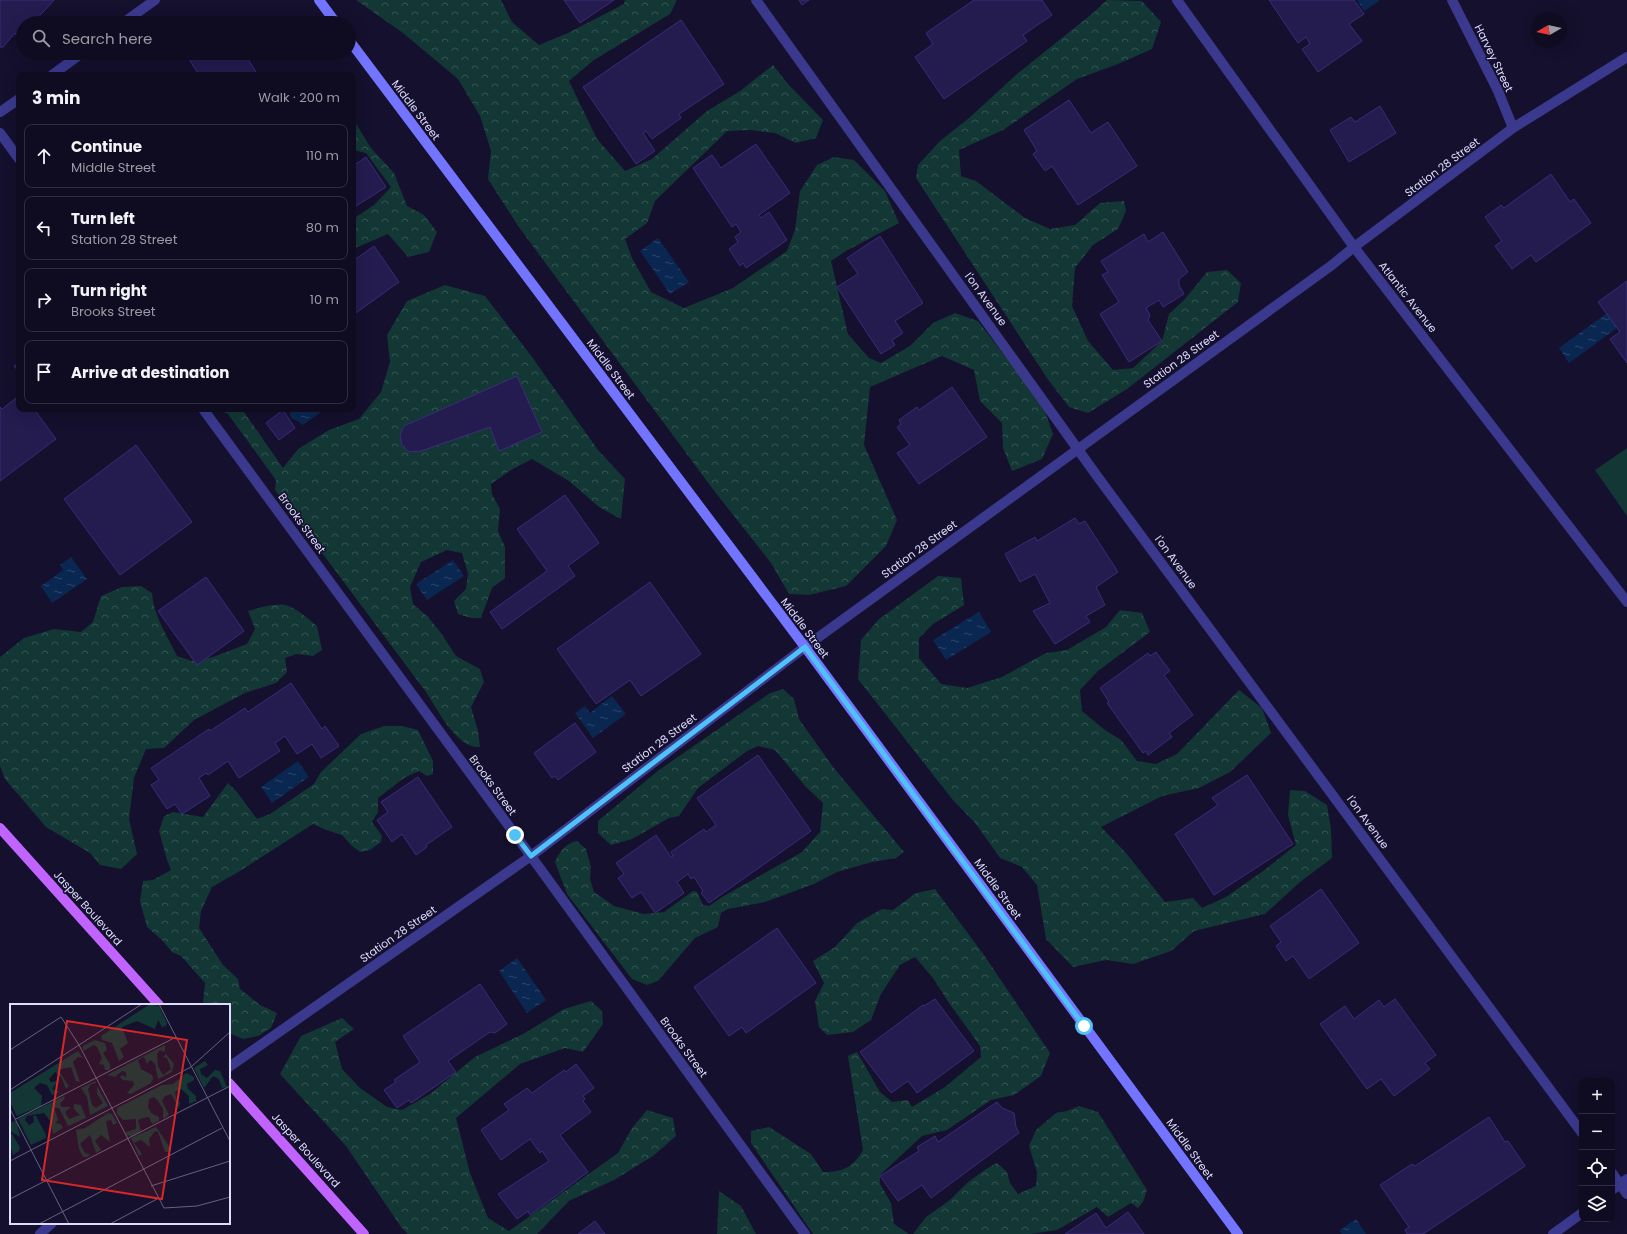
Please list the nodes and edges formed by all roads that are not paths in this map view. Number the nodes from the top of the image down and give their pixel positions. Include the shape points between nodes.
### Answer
1 (155, 0) edge
2 (319, 0) edge
3 (756, 0) edge
4 (1177, 0) edge
5 (1452, 0) edge
6 (133, 16) edge
7 (331, 16) edge
8 (356, 49) edge
9 (1627, 57) edge
10 (72, 60) edge
11 (56, 72) edge
12 (16, 101) edge
13 (0, 112) edge
14 (1513, 128) junction
15 (0, 133) edge
16 (16, 155) edge
17 (1354, 247) junction
18 (205, 412) edge
19 (1079, 448) junction
20 (1627, 602) edge
21 (805, 647) junction
22 (0, 828) edge
23 (531, 856) junction
24 (158, 1004) edge
25 (230, 1066) edge
26 (230, 1084) edge
27 (1579, 1129) edge
28 (1620, 1184) edge
29 (1627, 1194) edge
30 (1579, 1215) edge
31 (51, 1224) edge
32 (40, 1234) edge
33 (364, 1234) edge
34 (805, 1234) edge
35 (1238, 1234) edge
36 (1553, 1234) edge

1 - 6 street
2 - 7 street
3 - 19 street, I'on Avenue
4 - 17 street, Atlantic Avenue
5 - 14 street, Harvey Street
8 - 21 street, Middle Street
9 - 14 street, Station 28 Street
10 - 11 street
12 - 13 street
14 - 17 street, Station 28 Street
15 - 16 street
17 - 19 street, Station 28 Street
17 - 20 street, Atlantic Avenue
18 - 23 street, Brooks Street
19 - 21 street, Station 28 Street
19 - 27 street, I'on Avenue
21 - 23 street, Station 28 Street
21 - 35 street, Middle Street
22 - 24 main road, Jasper Boulevard
23 - 25 street, Station 28 Street
23 - 34 street, Brooks Street
26 - 33 main road, Jasper Boulevard
28 - 29 street
30 - 36 street
31 - 32 street

